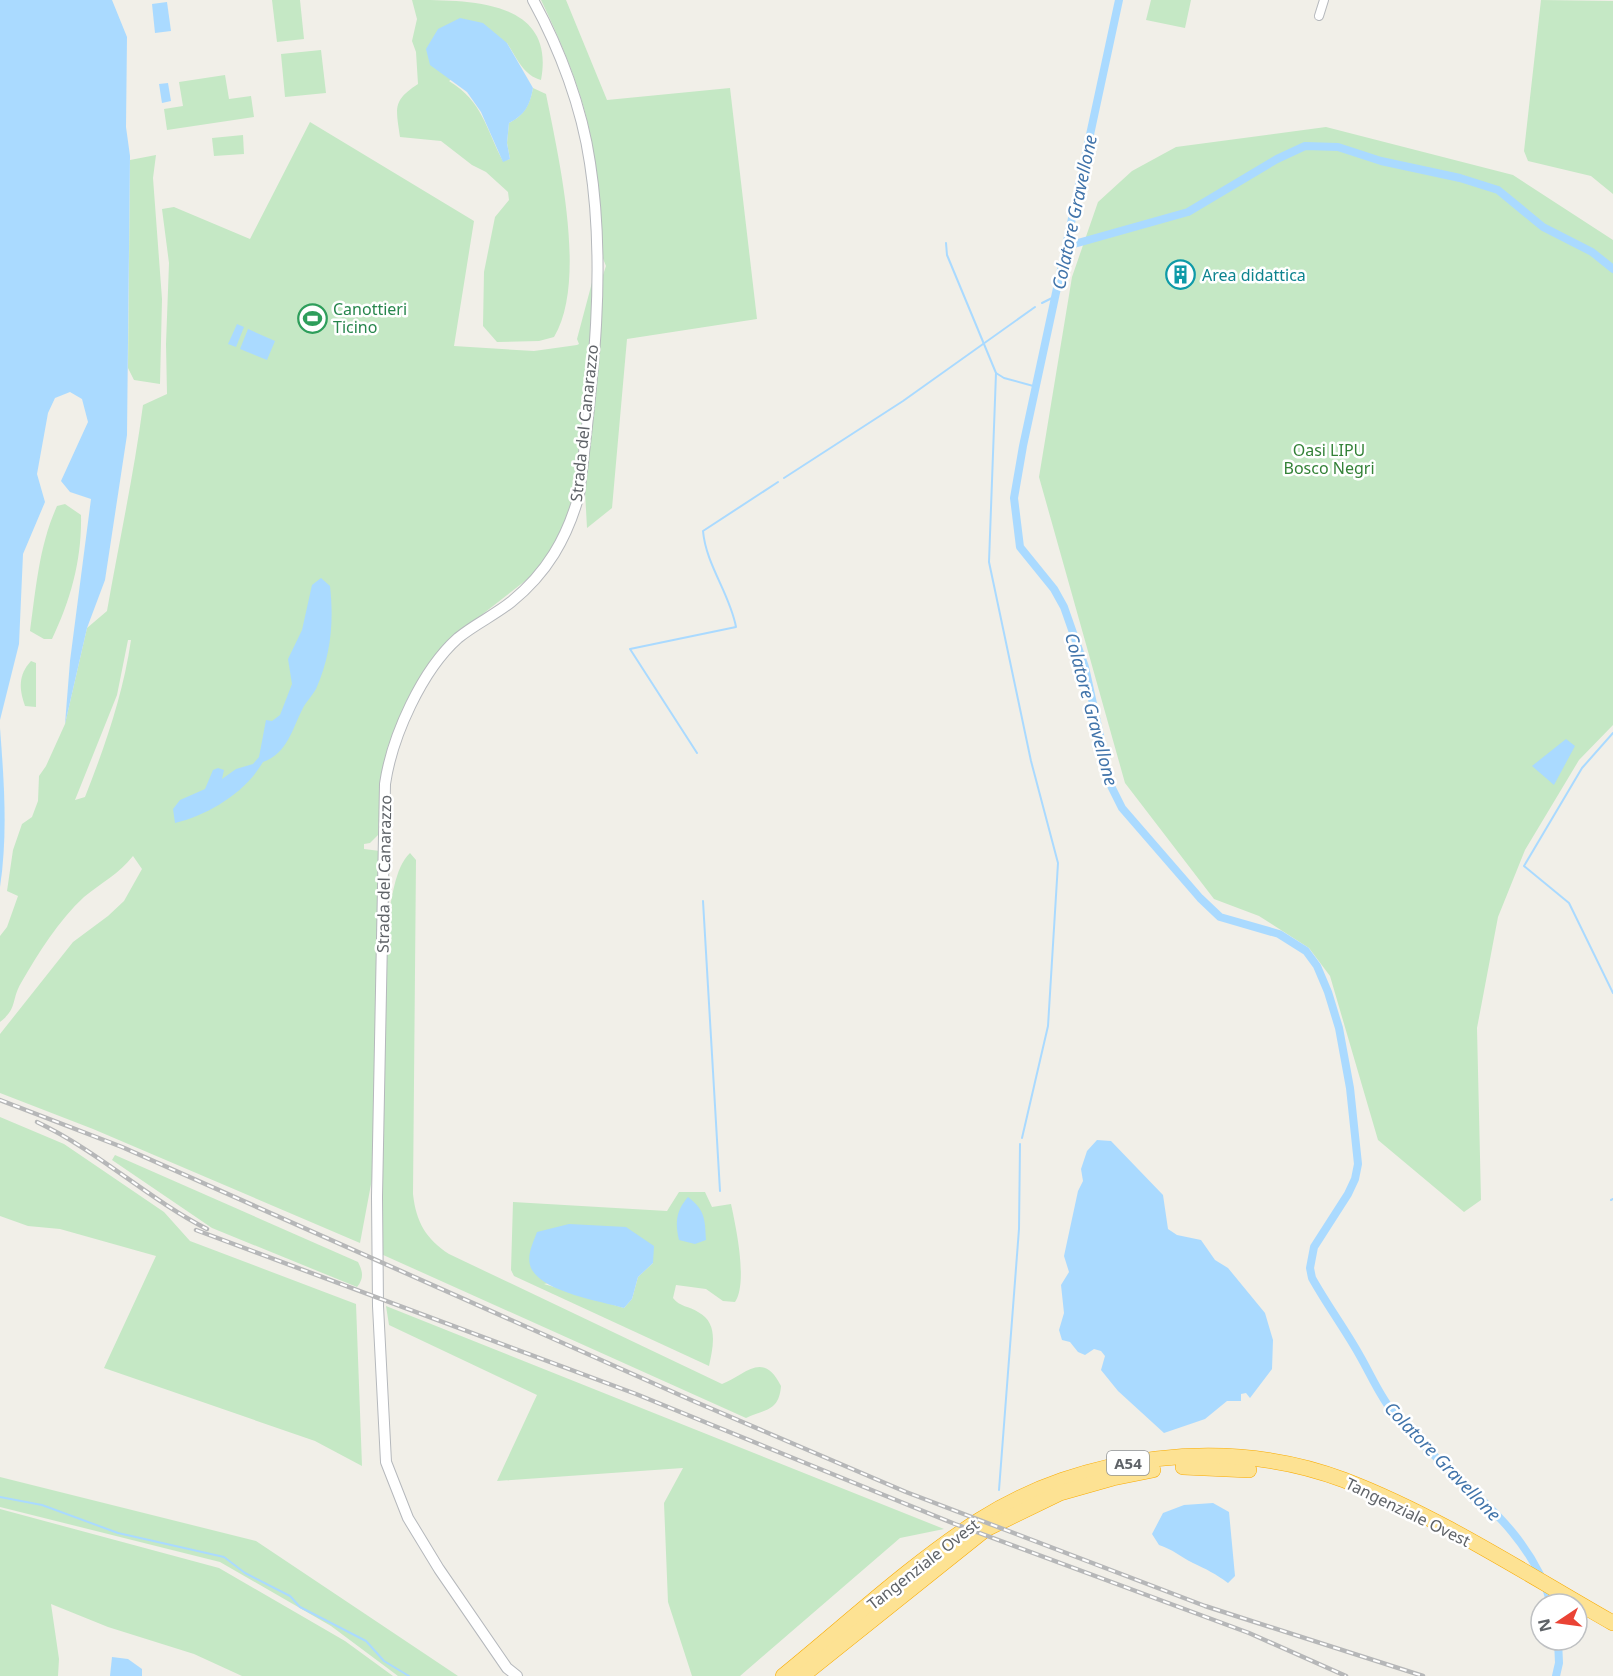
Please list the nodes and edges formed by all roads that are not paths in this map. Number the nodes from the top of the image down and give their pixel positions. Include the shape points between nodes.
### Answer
1 (533, 0) edge
2 (1324, 0) edge
3 (1319, 16) dead end
4 (1515, 1573) junction
5 (1547, 1592) edge
6 (1589, 1614) edge
7 (1589, 1618) edge
8 (1613, 1623) edge
9 (1613, 1634) edge
10 (509, 1672) edge
11 (517, 1676) edge
12 (783, 1676) edge
13 (802, 1676) edge

1 - 10 street, Strada del Canarazzo via 560,59 590,163 596,303 579,495 560,546 536,579 445,652 401,728 388,766 377,1255 386,1462 408,1518
2 - 3 street
4 - 5 highway, Tangenziale Ovest / A54
4 - 12 highway, Tangenziale Ovest / A54 via 1406,1507 1342,1479 1305,1469 1239,1458 1199,1457 1115,1465 1059,1481 979,1521
4 - 13 highway, Tangenziale Ovest / A54 via 1368,1500 1311,1481 1237,1468 1176,1467 1140,1472 1060,1493 986,1529
6 - 8 highway, Tangenziale Ovest / A54
7 - 9 highway, Tangenziale Ovest / A54
10 - 11 street, Strada del Canarazzo

